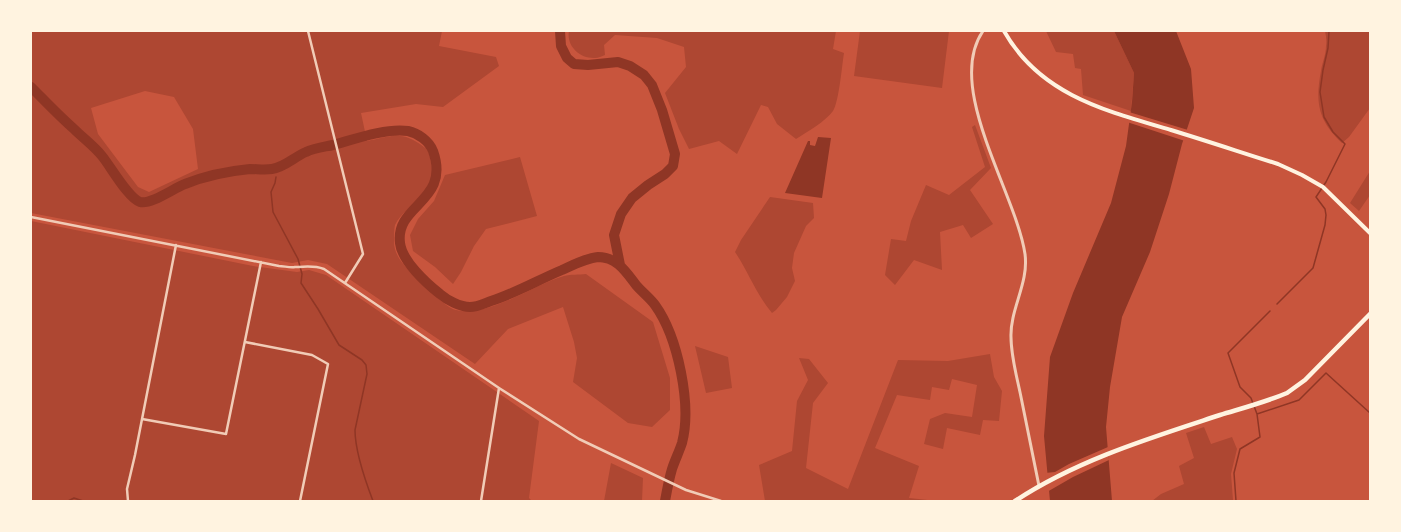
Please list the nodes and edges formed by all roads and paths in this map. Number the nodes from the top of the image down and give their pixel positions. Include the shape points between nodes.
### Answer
1 (308, 31) edge
2 (983, 31) edge
3 (1004, 31) edge
4 (31, 217) edge
5 (1370, 233) edge
6 (176, 245) junction
7 (261, 262) junction
8 (345, 283) junction
9 (1370, 314) edge
10 (245, 342) junction
11 (499, 388) junction
12 (142, 419) junction
13 (1039, 486) junction
14 (128, 501) edge
15 (300, 501) edge
16 (481, 501) edge
17 (721, 501) edge
18 (1015, 501) edge

1 - 8 street via 363,254
2 - 13 street via 973,57 972,87 977,111 1018,228 1024,253 1025,273 1011,336
3 - 5 main road via 1018,52 1057,87 1123,116 1278,164 1302,175 1323,187
4 - 6 street
6 - 7 street
6 - 12 street
7 - 8 street via 294,268 317,266
7 - 10 street
8 - 11 street
9 - 13 highway via 1305,380 1287,393 1108,453
10 - 12 street via 226,434
10 - 15 street via 312,355 328,364
11 - 16 street
11 - 17 street via 579,439 686,490
12 - 14 street via 127,489
13 - 18 highway

